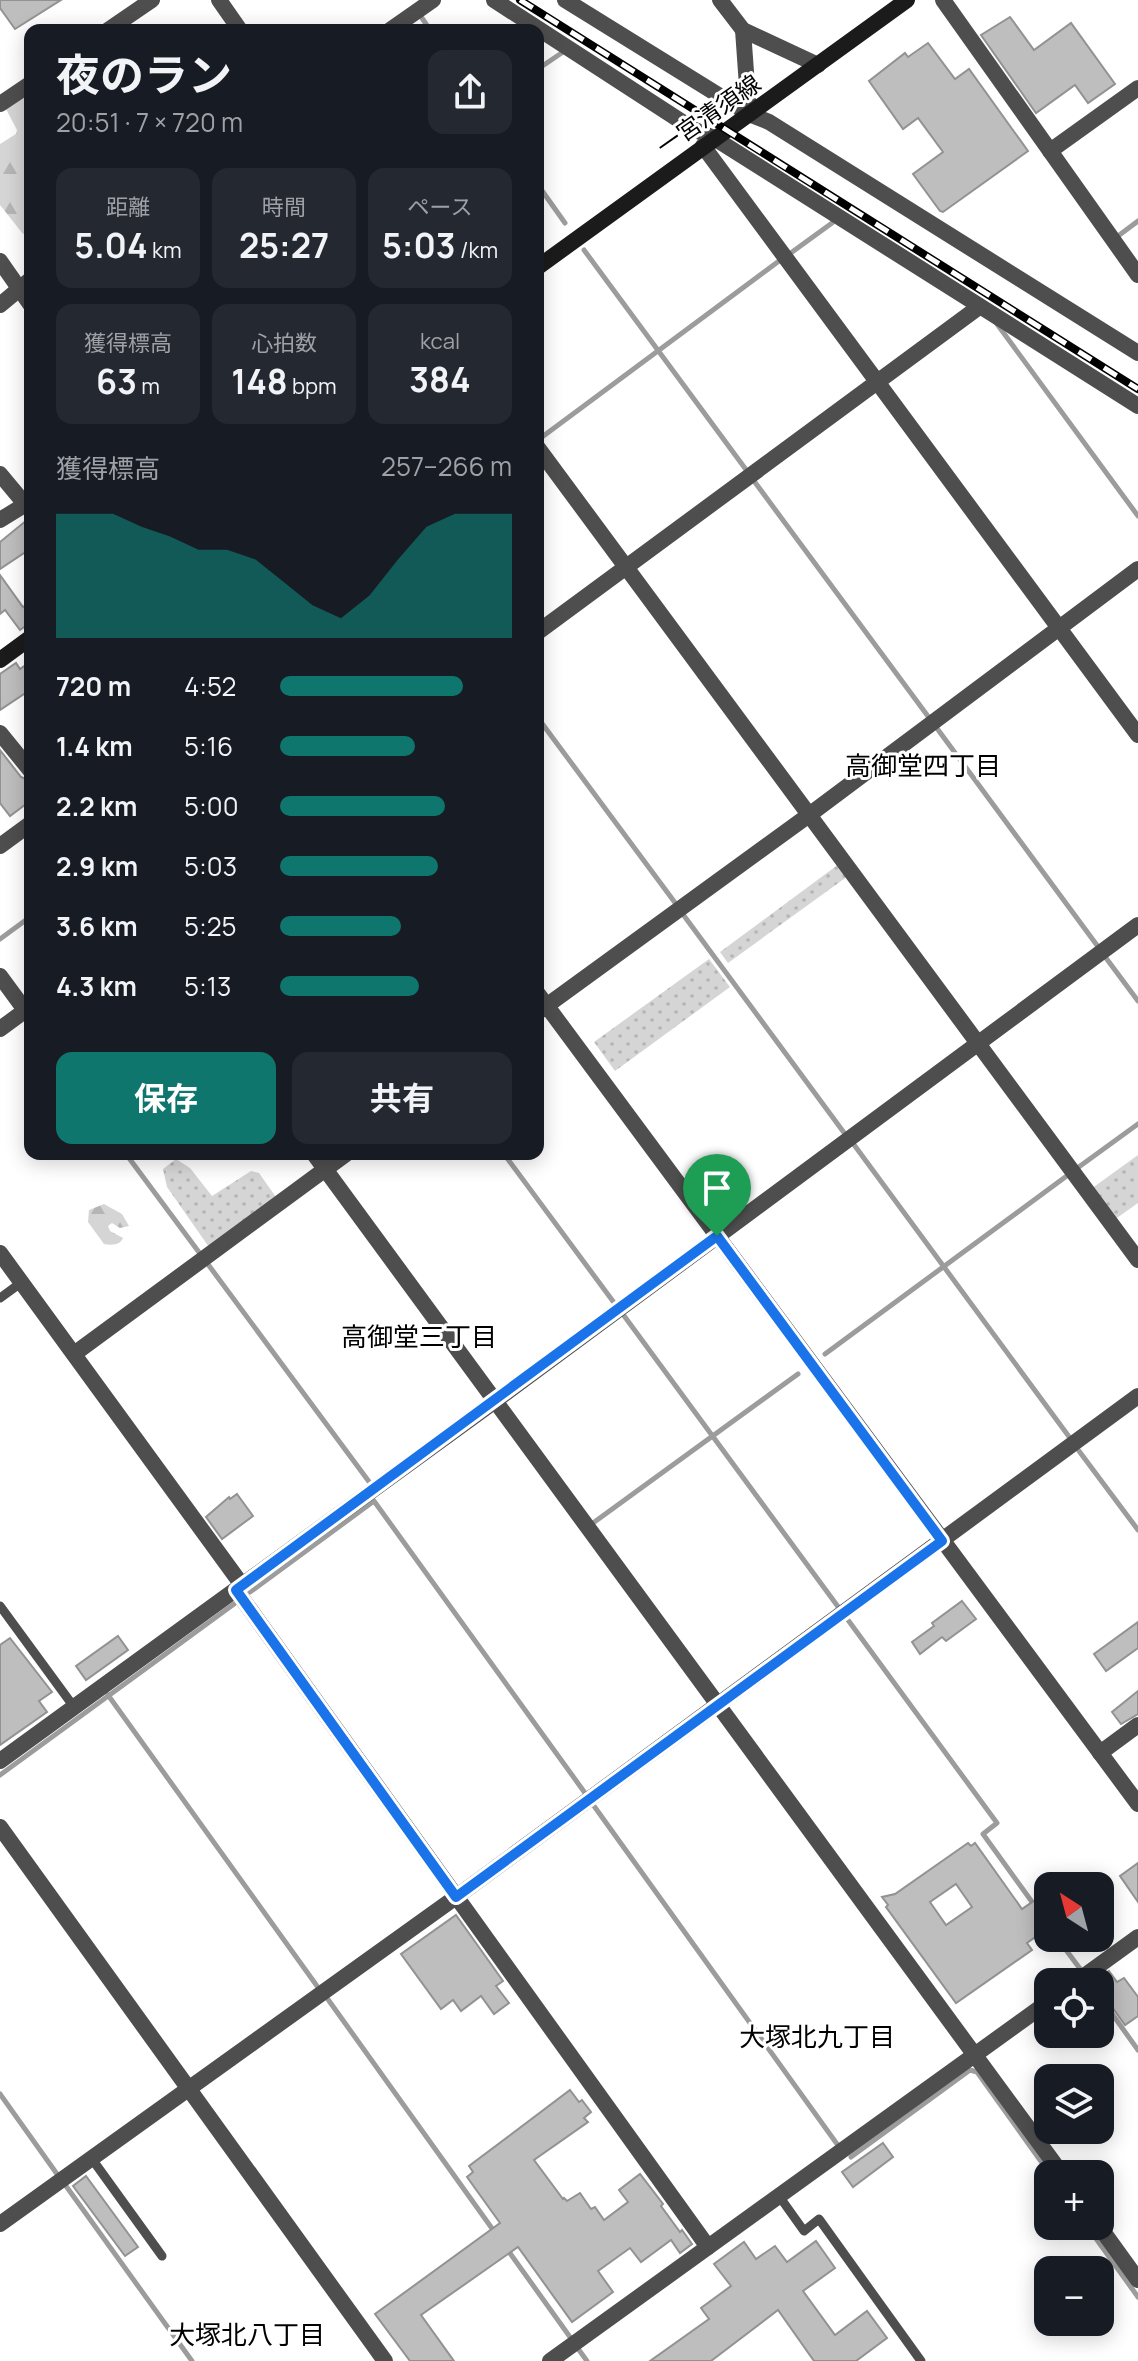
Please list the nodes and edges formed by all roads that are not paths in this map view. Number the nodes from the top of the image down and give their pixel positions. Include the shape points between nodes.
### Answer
1 (152, 0) edge
2 (219, 0) edge
3 (433, 0) edge
4 (494, 0) edge
5 (565, 0) edge
6 (720, 0) edge
7 (907, 0) edge
8 (943, 0) edge
9 (117, 24) edge
10 (236, 24) edge
11 (399, 24) edge
12 (531, 24) edge
13 (743, 30) junction
14 (544, 32) edge
15 (818, 65) junction
16 (24, 88) edge
17 (1138, 88) edge
18 (0, 104) edge
19 (749, 114) junction
20 (708, 142) junction
21 (1050, 151) junction
22 (0, 261) edge
23 (544, 263) edge
24 (1138, 275) edge
25 (24, 284) edge
26 (0, 305) edge
27 (979, 307) junction
28 (1138, 353) edge
29 (877, 382) junction
30 (1138, 406) edge
31 (544, 456) edge
32 (0, 474) edge
33 (24, 502) edge
34 (24, 509) edge
35 (0, 520) edge
36 (626, 567) junction
37 (1138, 569) edge
38 (544, 628) edge
39 (1059, 628) junction
40 (24, 642) edge
41 (0, 660) edge
42 (0, 733) edge
43 (1138, 735) edge
44 (24, 763) edge
45 (809, 815) junction
46 (24, 828) edge
47 (2, 841) edge
48 (1138, 925) edge
49 (0, 976) edge
50 (544, 1002) edge
51 (24, 1004) edge
52 (544, 1008) edge
53 (24, 1012) edge
54 (0, 1029) edge
55 (978, 1043) junction
56 (318, 1160) edge
57 (338, 1160) edge
58 (325, 1169) junction
59 (717, 1236) junction
60 (1, 1255) edge
61 (1138, 1260) edge
62 (22, 1282) junction
63 (0, 1298) edge
64 (74, 1354) junction
65 (1138, 1396) edge
66 (495, 1401) junction
67 (942, 1541) junction
68 (239, 1587) junction
69 (0, 1606) edge
70 (719, 1704) junction
71 (74, 1707) junction
72 (1138, 1725) edge
73 (1100, 1753) junction
74 (0, 1761) edge
75 (1138, 1804) edge
76 (0, 1827) edge
77 (456, 1897) junction
78 (1138, 1937) edge
79 (1095, 1968) edge
80 (1034, 2012) edge
81 (976, 2054) junction
82 (189, 2089) junction
83 (92, 2159) junction
84 (1052, 2160) edge
85 (779, 2196) junction
86 (0, 2224) edge
87 (1109, 2240) edge
88 (708, 2247) junction
89 (162, 2256) dead end
90 (1138, 2280) edge
91 (385, 2361) edge
92 (550, 2361) edge
93 (921, 2361) edge

1 - 9 street
2 - 10 street
3 - 11 street
4 - 12 street
5 - 19 street
6 - 13 street
7 - 15 main road, 一宮清須線
8 - 21 street
13 - 15 street
13 - 19 street
14 - 20 street
15 - 19 main road, 一宮清須線
16 - 18 street
17 - 21 street
19 - 20 main road, 一宮清須線
19 - 28 street
20 - 23 main road, 一宮清須線
20 - 27 street
20 - 29 street
21 - 24 street
22 - 25 street
25 - 26 street
27 - 29 street
27 - 30 street
29 - 36 street
29 - 39 street
31 - 36 street
32 - 33 street
34 - 35 street
36 - 38 street
36 - 45 street
37 - 39 street
39 - 43 street
39 - 45 street
40 - 41 main road
42 - 44 street
45 - 50 street
45 - 55 street
46 - 47 street
48 - 55 street
49 - 51 street
52 - 59 street
53 - 54 street
55 - 59 street
55 - 61 street
56 - 58 street
57 - 58 street
58 - 64 street
58 - 66 street
59 - 66 street
59 - 67 street
60 - 62 street
62 - 63 lane
62 - 64 street
64 - 68 street
65 - 67 street
66 - 68 street
66 - 70 street
67 - 70 street
67 - 73 street
68 - 71 street
68 - 77 street
69 - 71 lane
70 - 77 street
70 - 81 street
71 - 74 street
72 - 73 street
73 - 75 street
76 - 82 street
77 - 82 street
77 - 88 street
78 - 79 street
80 - 81 street
81 - 84 street
81 - 85 street
82 - 83 street
82 - 91 street
83 - 86 street
83 - 89 lane
85 - 88 street
85 - 93 lane via 804,2231 819,2219
87 - 90 street
88 - 92 street

